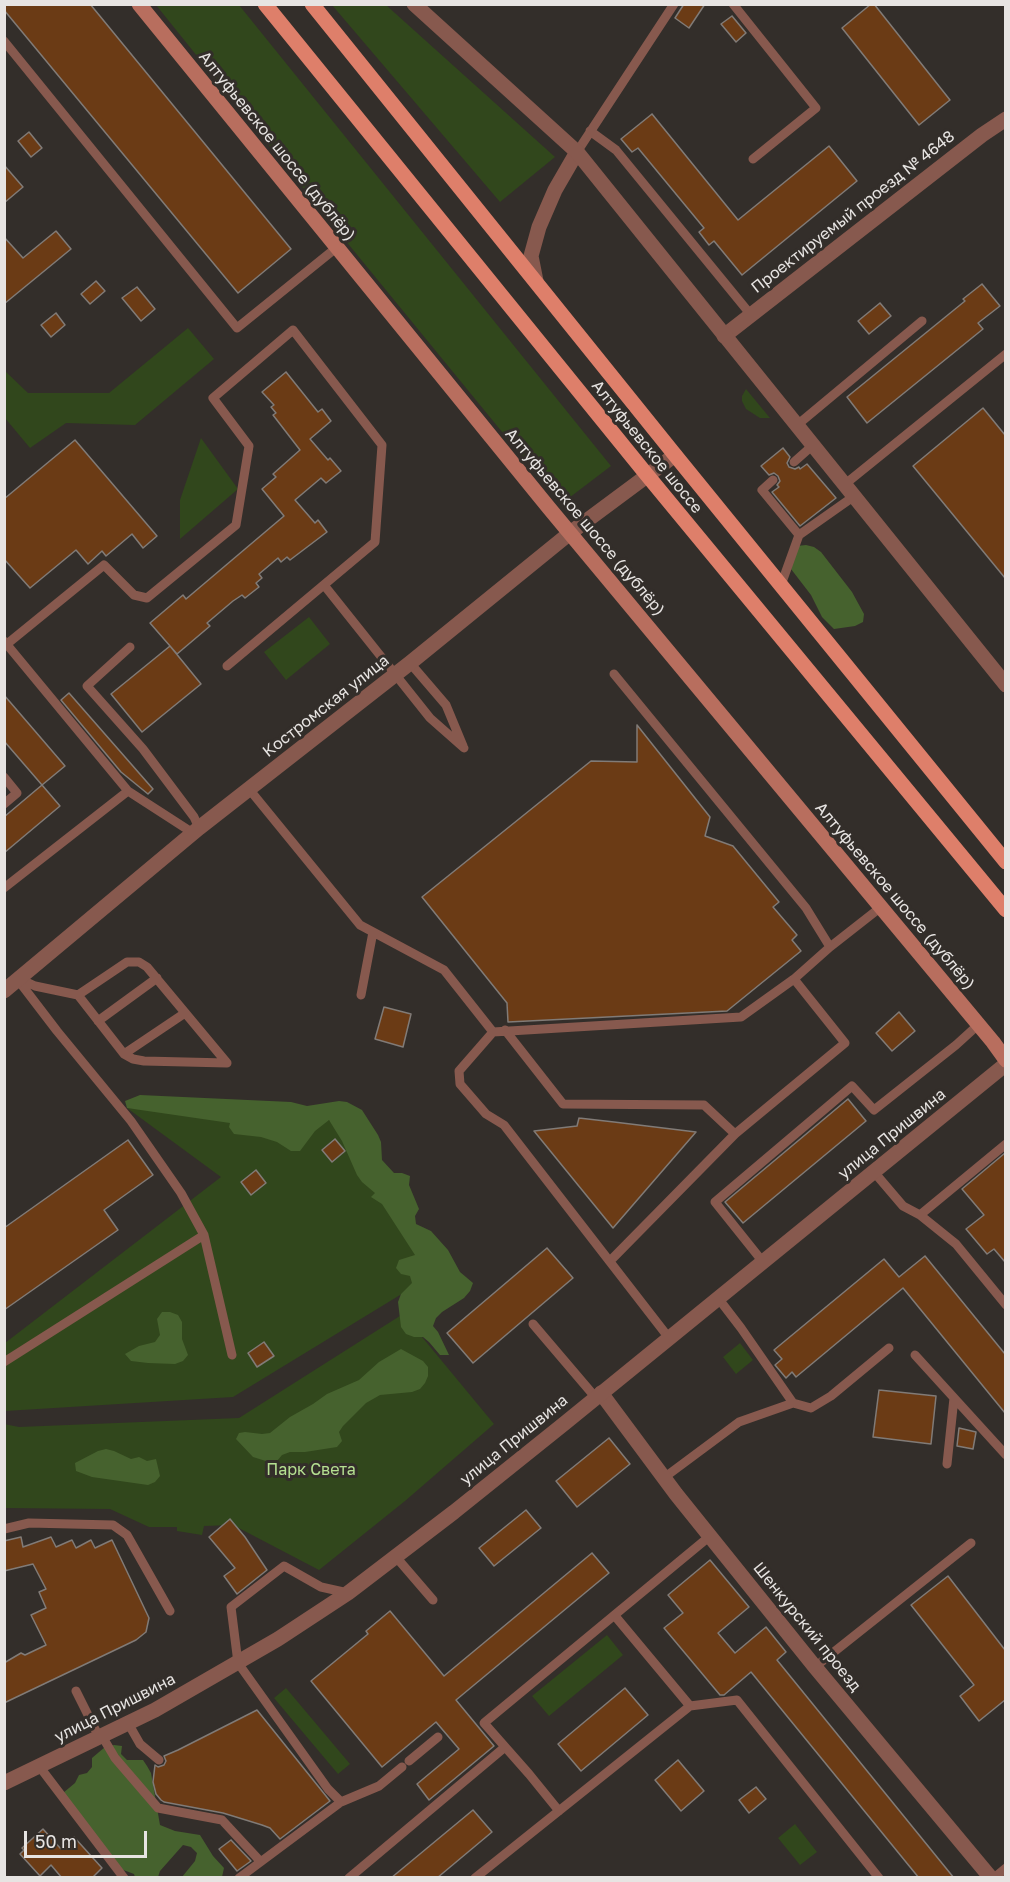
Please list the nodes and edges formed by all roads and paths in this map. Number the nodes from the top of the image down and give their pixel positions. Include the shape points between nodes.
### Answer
1 (139, 4) edge
2 (266, 4) edge
3 (312, 4) edge
4 (414, 4) edge
5 (674, 4) edge
6 (733, 4) edge
7 (4, 41) edge
8 (1005, 118) edge
9 (590, 131) junction
10 (577, 152) junction
11 (753, 159) dead end
12 (336, 248) junction
13 (536, 281) junction
14 (751, 315) junction
15 (922, 321) dead end
16 (724, 336) junction
17 (1005, 354) edge
18 (796, 426) junction
19 (812, 446) junction
20 (675, 455) junction
21 (794, 462) dead end
22 (646, 475) junction
23 (773, 480) dead end
24 (848, 491) junction
25 (570, 533) junction
26 (799, 535) junction
27 (324, 585) junction
28 (781, 585) junction
29 (6, 642) edge
30 (130, 647) dead end
31 (410, 663) junction
32 (227, 666) dead end
33 (396, 674) junction
34 (614, 674) dead end
35 (1005, 685) edge
36 (4, 777) edge
37 (249, 789) junction
38 (128, 791) junction
39 (4, 804) edge
40 (196, 831) junction
41 (1005, 862) edge
42 (4, 888) edge
43 (881, 907) junction
44 (1005, 910) edge
45 (373, 932) junction
46 (830, 947) junction
47 (157, 978) junction
48 (794, 979) junction
49 (19, 980) junction
50 (4, 991) edge
51 (78, 995) junction
52 (361, 995) dead end
53 (185, 1012) junction
54 (98, 1021) junction
55 (978, 1025) junction
56 (505, 1030) junction
57 (493, 1032) junction
58 (124, 1054) junction
59 (1005, 1060) edge
60 (1005, 1064) edge
61 (735, 1134) junction
62 (1005, 1144) edge
63 (874, 1172) junction
64 (920, 1215) junction
65 (204, 1235) junction
66 (610, 1262) junction
67 (763, 1262) junction
68 (718, 1298) junction
69 (1005, 1305) edge
70 (533, 1324) dead end
71 (669, 1338) junction
72 (889, 1348) dead end
73 (232, 1355) dead end
74 (915, 1355) dead end
75 (4, 1362) edge
76 (598, 1396) junction
77 (954, 1398) junction
78 (793, 1403) junction
79 (1005, 1455) edge
80 (947, 1464) dead end
81 (665, 1477) junction
82 (4, 1529) edge
83 (710, 1536) junction
84 (971, 1543) dead end
85 (396, 1557) junction
86 (348, 1593) junction
87 (433, 1600) dead end
88 (170, 1611) dead end
89 (615, 1616) junction
90 (238, 1663) junction
91 (815, 1667) junction
92 (76, 1691) dead end
93 (690, 1706) junction
94 (128, 1723) junction
95 (100, 1736) junction
96 (438, 1737) dead end
97 (506, 1747) junction
98 (159, 1760) dead end
99 (39, 1766) junction
100 (4, 1783) edge
101 (340, 1802) junction
102 (558, 1811) junction
103 (222, 1820) junction
104 (235, 1825) dead end
105 (260, 1861) junction
106 (1005, 1868) edge
107 (124, 1878) edge
108 (239, 1878) edge
109 (350, 1878) edge
110 (475, 1878) edge
111 (879, 1878) edge
112 (993, 1878) edge

1 - 12 main road, Алтуфьевское шоссе (дублёр)
2 - 22 main road, Алтуфьевское шоссе
3 - 13 main road, Алтуфьевское шоссе
4 - 10 street
5 - 9 lane
6 - 11 lane via 816,108
7 - 12 lane via 237,328
8 - 14 street, Проектируемый проезд № 4648
9 - 10 lane
9 - 14 lane via 616,150
10 - 13 street via 539,227 531,256
10 - 16 street
12 - 25 main road, Алтуфьевское шоссе (дублёр)
13 - 20 main road, Алтуфьевское шоссе
14 - 16 street, Проектируемый проезд № 4648
15 - 18 lane
16 - 18 street
17 - 24 lane
18 - 19 street
19 - 21 lane
19 - 24 street
20 - 22 street, Костромская улица
20 - 28 main road, Алтуфьевское шоссе
22 - 25 street, Костромская улица
22 - 44 main road, Алтуфьевское шоссе
23 - 26 lane via 762,490
24 - 26 lane
24 - 35 street
25 - 31 street, Костромская улица
25 - 43 main road, Алтуфьевское шоссе (дублёр)
26 - 28 lane
27 - 29 lane via 375,542 382,445 293,330 213,398 249,446 236,525 147,598 134,595 104,565
27 - 32 lane
27 - 33 lane
28 - 41 main road, Алтуфьевское шоссе
29 - 38 lane
30 - 40 lane via 87,686 143,749 194,817
31 - 33 street, Костромская улица
31 - 33 lane via 446,705 464,748 430,718
33 - 37 street, Костромская улица
34 - 46 lane via 806,908
36 - 39 lane via 17,793
37 - 40 street, Костромская улица
37 - 45 lane via 360,925
38 - 40 lane
38 - 42 lane
40 - 49 street, Костромская улица
43 - 46 lane
43 - 55 main road, Алтуфьевское шоссе (дублёр)
45 - 52 lane
45 - 57 lane via 444,970
46 - 48 lane
47 - 51 lane via 139,962 127,962
47 - 53 lane
47 - 54 lane
48 - 56 lane via 741,1017
48 - 61 lane via 845,1043
49 - 50 street, Костромская улица
49 - 51 lane
49 - 65 lane via 131,1121 182,1193
51 - 54 lane
53 - 58 lane
53 - 58 lane via 227,1063 144,1061
54 - 58 lane
55 - 59 main road, Алтуфьевское шоссе (дублёр)
55 - 67 lane via 874,1110 852,1086 714,1202
56 - 57 lane
56 - 61 lane via 563,1104 704,1105
57 - 66 lane via 459,1071 460,1084 486,1114 504,1125
60 - 63 street, улица Пришвина
61 - 66 lane
62 - 64 lane
63 - 64 lane via 903,1206
63 - 67 street, улица Пришвина
64 - 69 lane via 956,1244
65 - 73 lane
65 - 75 lane
66 - 71 lane
67 - 68 street, улица Пришвина
68 - 71 street, улица Пришвина
68 - 78 lane
70 - 76 lane
71 - 76 street, улица Пришвина
72 - 78 lane via 811,1408
74 - 77 lane
76 - 81 street, Шенкурский проезд
76 - 85 street, улица Пришвина
77 - 79 lane
77 - 80 lane
78 - 81 lane via 739,1422
81 - 83 street, Шенкурский проезд
82 - 88 lane via 29,1523 113,1526 128,1535
83 - 89 lane
83 - 91 street, Шенкурский проезд
84 - 91 lane
85 - 86 street, улица Пришвина
85 - 87 lane
86 - 90 street, улица Пришвина
86 - 90 lane via 321,1587 284,1566 231,1607
89 - 93 lane
89 - 97 lane via 484,1723
90 - 94 street, улица Пришвина
90 - 101 lane
91 - 112 street, Шенкурский проезд
92 - 95 lane
93 - 102 lane
93 - 111 lane via 737,1700
94 - 95 street, улица Пришвина
94 - 98 lane via 140,1744
95 - 99 street, улица Пришвина
95 - 103 lane via 158,1808
96 - 101 lane via 379,1786
97 - 102 lane
97 - 109 lane
99 - 100 street, улица Пришвина
99 - 107 lane
101 - 105 lane
102 - 110 lane
103 - 104 lane
103 - 105 lane
105 - 108 lane
106 - 112 lane

